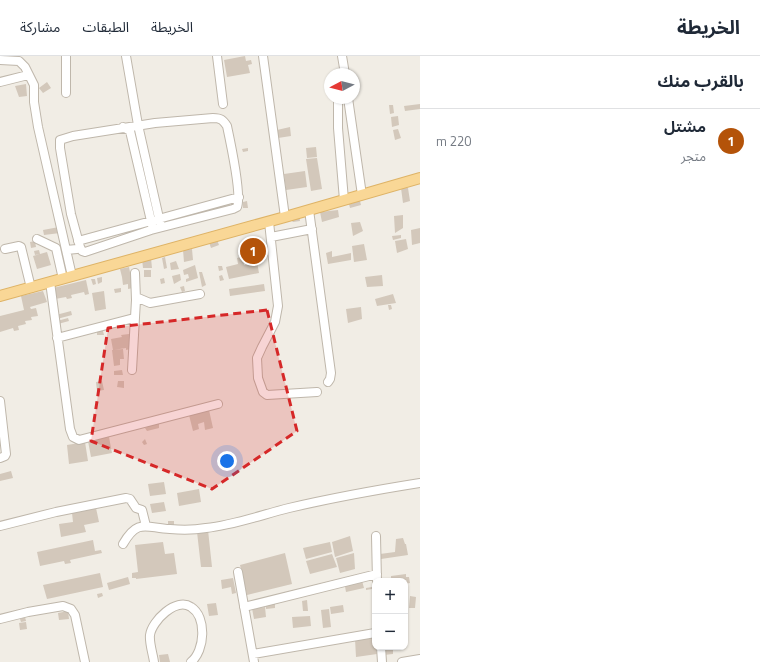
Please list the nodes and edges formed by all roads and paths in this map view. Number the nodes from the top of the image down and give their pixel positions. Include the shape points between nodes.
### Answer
1 (66, 56) edge
2 (126, 56) edge
3 (217, 56) edge
4 (263, 56) edge
5 (342, 56) edge
6 (0, 60) edge
7 (343, 68) edge
8 (28, 75) junction
9 (0, 82) edge
10 (66, 93) dead end
11 (223, 104) dead end
12 (338, 104) edge
13 (349, 104) edge
14 (138, 126) junction
15 (123, 128) junction
16 (420, 178) edge
17 (362, 195) junction
18 (344, 200) junction
19 (309, 210) junction
20 (285, 217) junction
21 (269, 222) junction
22 (156, 224) junction
23 (312, 229) junction
24 (271, 237) junction
25 (37, 239) dead end
26 (79, 244) junction
27 (5, 250) dead end
28 (66, 250) junction
29 (135, 273) dead end
30 (68, 278) junction
31 (50, 282) junction
32 (31, 288) junction
33 (200, 294) dead end
34 (0, 296) edge
35 (136, 297) junction
36 (134, 318) junction
37 (57, 338) junction
38 (132, 370) dead end
39 (328, 382) dead end
40 (317, 392) dead end
41 (0, 401) edge
42 (218, 404) dead end
43 (0, 458) edge
44 (420, 483) edge
45 (0, 526) edge
46 (146, 526) junction
47 (376, 536) dead end
48 (123, 544) dead end
49 (238, 572) dead end
50 (377, 578) edge
51 (372, 579) edge
52 (244, 607) junction
53 (0, 619) edge
54 (372, 634) edge
55 (381, 650) edge
56 (254, 658) edge
57 (420, 659) edge
58 (85, 662) edge
59 (154, 662) edge
60 (191, 662) edge
61 (382, 662) edge
62 (402, 662) edge

1 - 10 street
2 - 14 street
3 - 11 street
4 - 20 street
5 - 7 street
6 - 8 street via 19,61
8 - 9 street
8 - 28 street via 34,85 38,126
12 - 18 street
13 - 17 street
14 - 15 street
14 - 22 street
14 - 22 street via 220,118 227,126 239,204 237,207 233,210
15 - 22 street via 130,131
15 - 26 street via 64,138 59,144
16 - 17 main road
17 - 18 main road
18 - 19 main road
19 - 20 main road
19 - 23 street
20 - 21 main road
21 - 24 street
21 - 30 main road
22 - 26 street
22 - 26 street via 85,252
23 - 24 street
23 - 39 street via 331,373
24 - 40 street via 278,306 275,322 257,358 260,388 267,395
25 - 30 street via 56,248
26 - 28 street via 77,249
27 - 32 street via 21,247
28 - 30 street
29 - 35 street
30 - 31 main road
31 - 32 main road
31 - 37 street
32 - 34 main road
33 - 35 street via 150,303
35 - 36 street
36 - 37 street
36 - 38 street
37 - 42 street via 70,429 73,437 79,440
41 - 43 street via 6,454
44 - 46 street via 310,504 220,527 193,530
45 - 46 street via 122,498 130,499 136,508 142,510
46 - 48 street via 129,534
47 - 50 street
49 - 52 street
51 - 52 street
52 - 56 street
53 - 58 street via 63,606 71,609 75,615
54 - 56 street
55 - 61 street
57 - 62 street
59 - 60 street via 150,639 152,629 168,610 186,605 195,611 202,631 198,651

